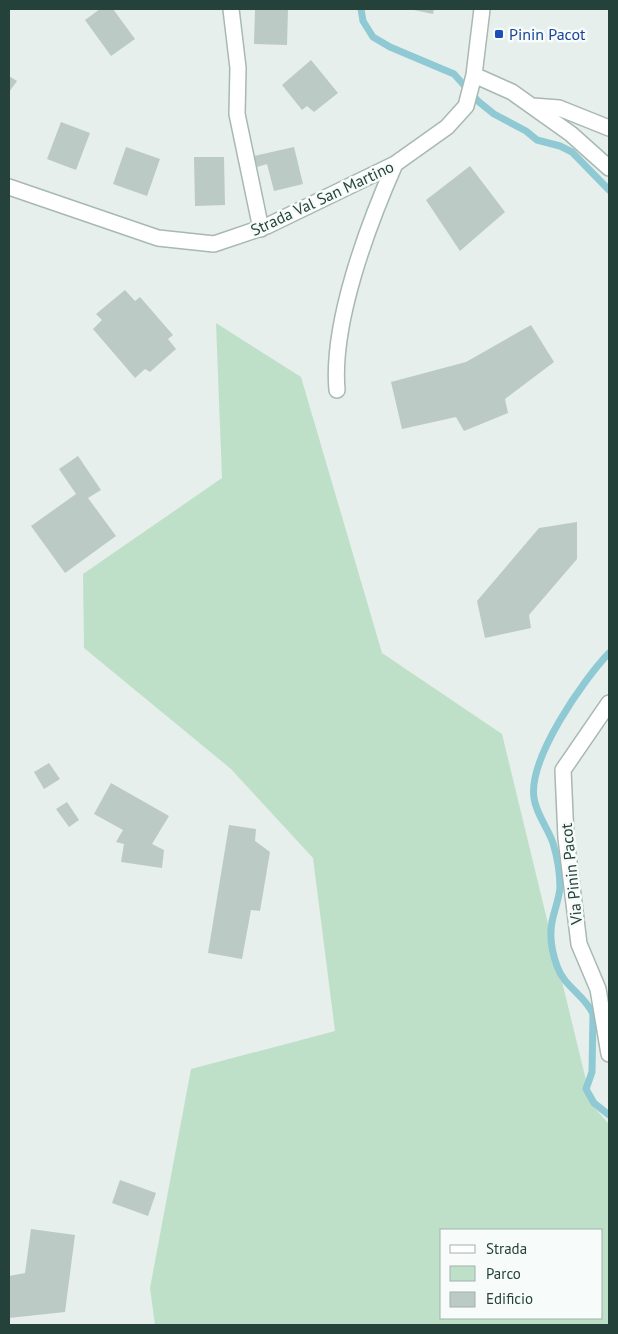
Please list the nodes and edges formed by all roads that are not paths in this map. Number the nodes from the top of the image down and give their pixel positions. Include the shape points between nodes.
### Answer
1 (231, 9) edge
2 (482, 9) edge
3 (474, 75) junction
4 (532, 106) junction
5 (609, 128) edge
6 (395, 164) junction
7 (609, 168) edge
8 (9, 187) edge
9 (261, 229) junction
10 (337, 390) dead end
11 (609, 703) edge
12 (609, 1054) edge

1 - 9 street via 238,68 237,114
2 - 3 street, Strada Val San Martino
3 - 4 street via 512,92
3 - 6 street, Strada Val San Martino via 466,106 447,127
4 - 5 street via 559,108
4 - 7 street via 571,134
6 - 9 street, Strada Val San Martino
6 - 10 street via 364,241 346,306 335,370
8 - 9 street, Strada Val San Martino via 158,238 214,244
11 - 12 street, Via Pinin Pacot via 563,770 566,838 579,944 598,989

